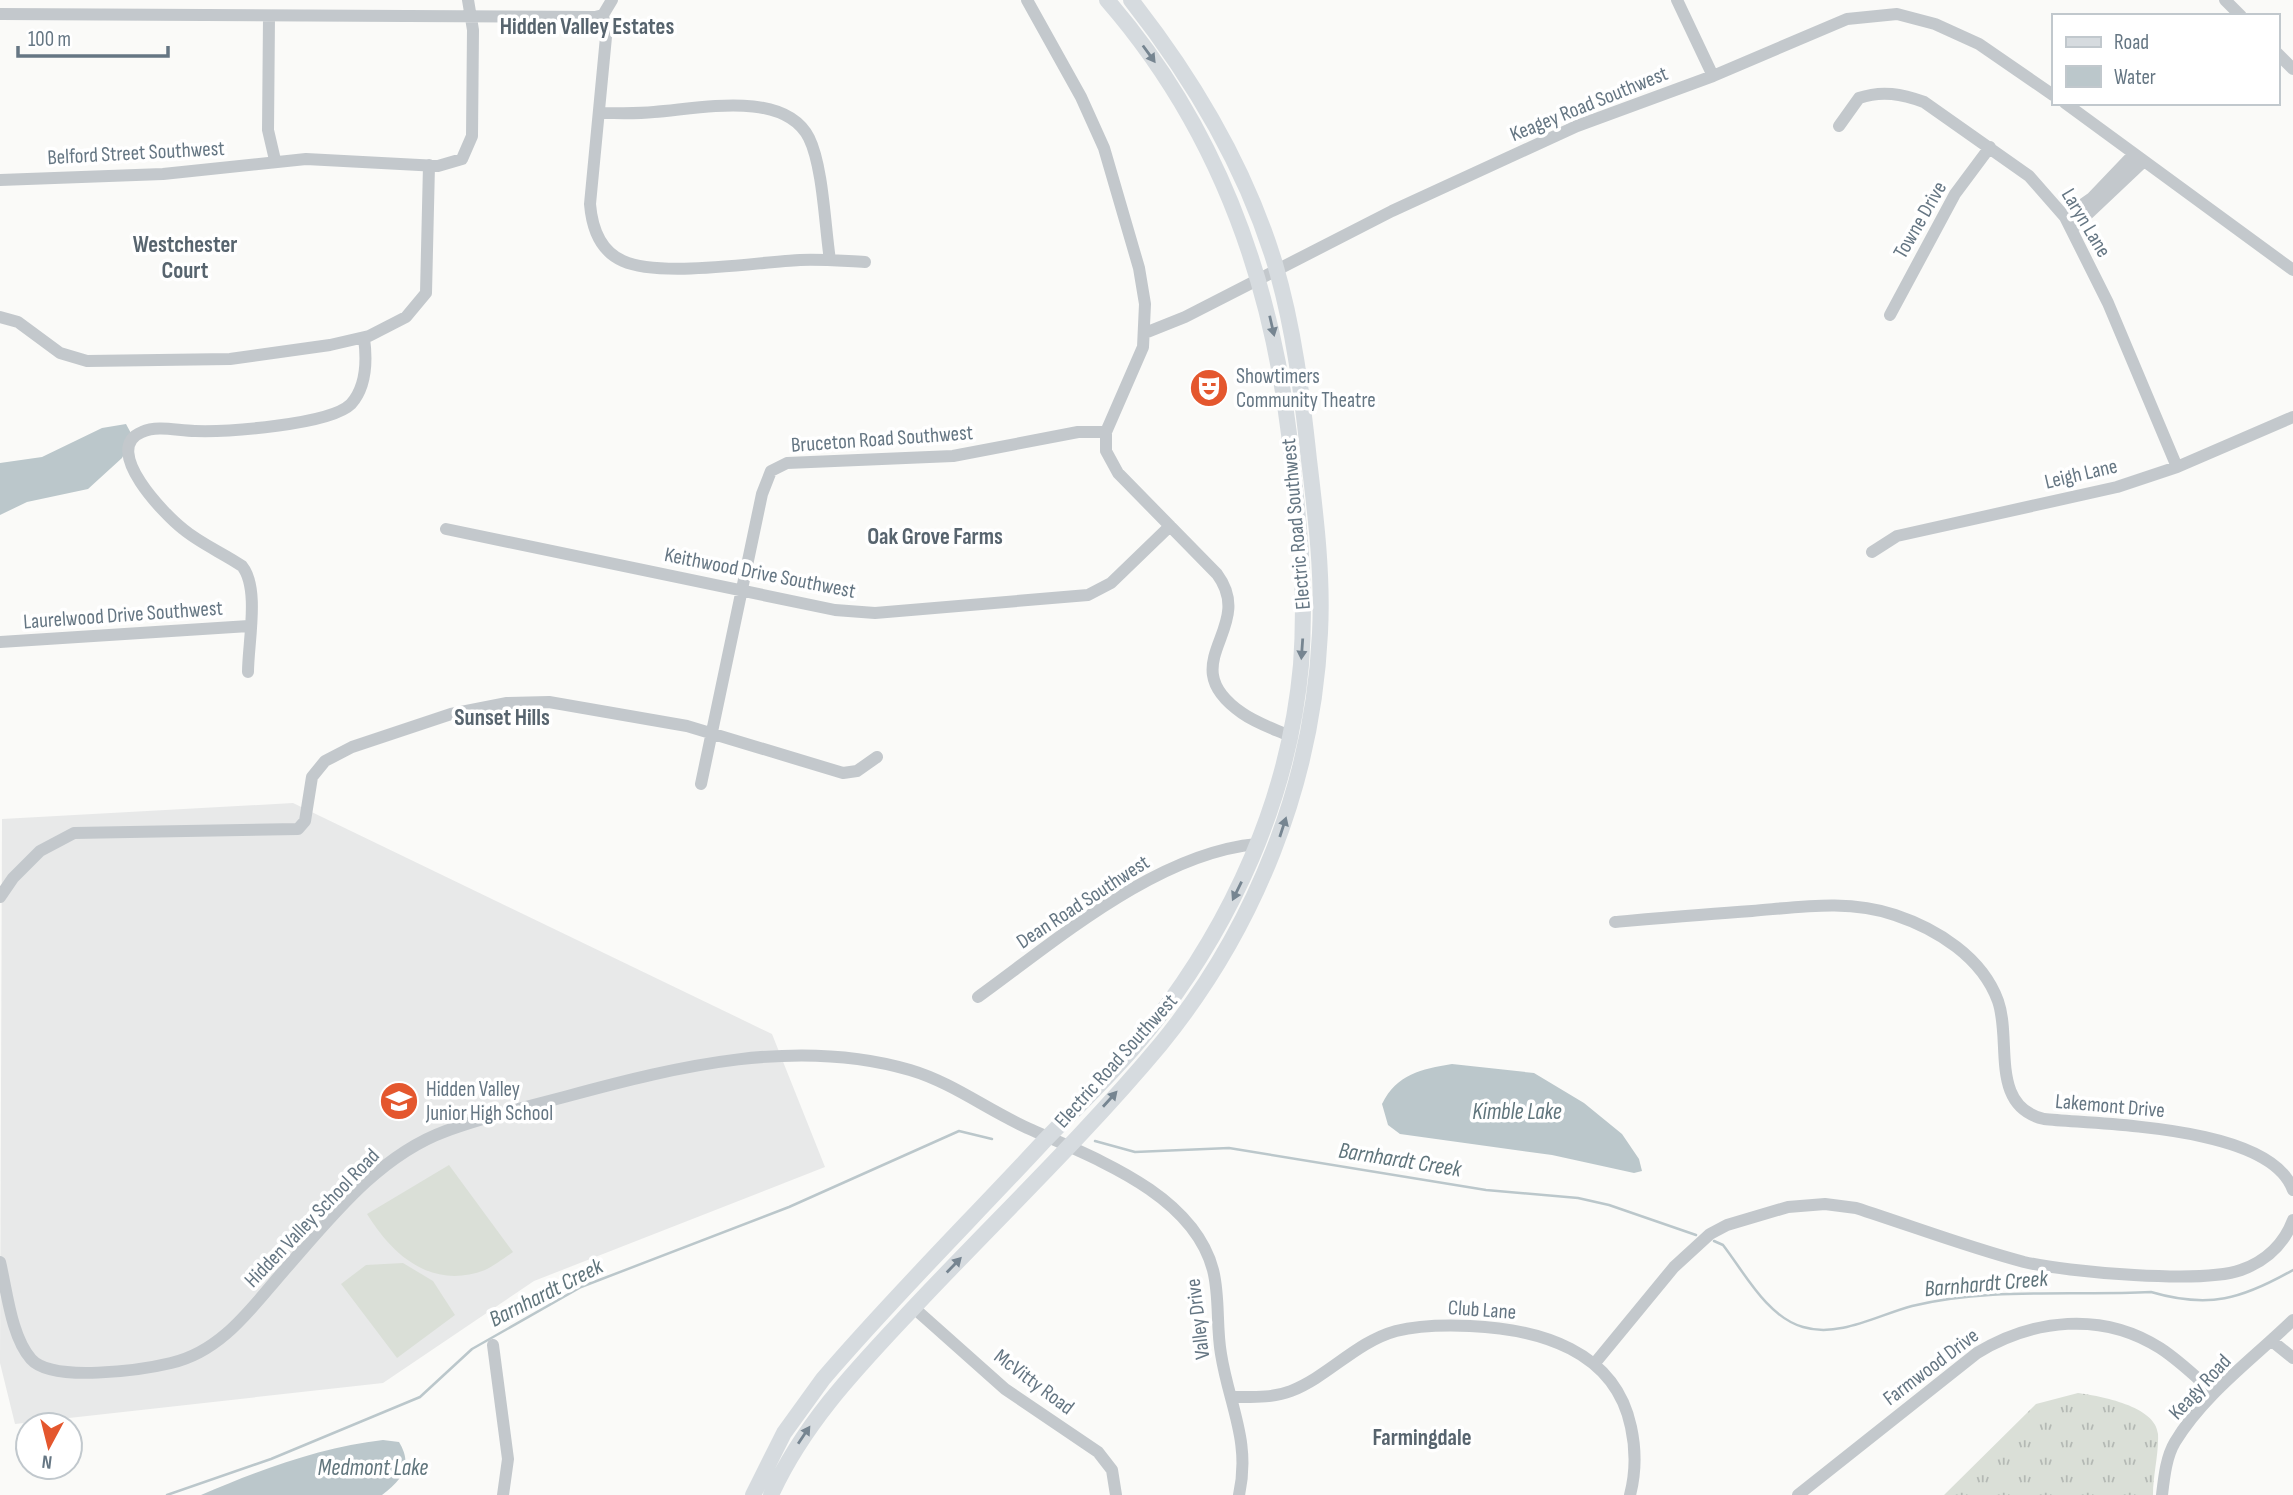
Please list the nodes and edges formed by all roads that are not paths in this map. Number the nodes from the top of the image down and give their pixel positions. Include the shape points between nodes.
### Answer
1 (468, 0) edge
2 (612, 0) edge
3 (1027, 0) edge
4 (1107, 0) edge
5 (1131, 0) edge
6 (1677, 0) edge
7 (2225, 0) edge
8 (0, 14) edge
9 (2239, 14) edge
10 (603, 15) junction
11 (269, 17) junction
12 (470, 17) junction
13 (2279, 55) edge
14 (2293, 69) edge
15 (1713, 75) junction
16 (2052, 94) edge
17 (2067, 105) edge
18 (600, 113) junction
19 (1839, 126) dead end
20 (1990, 147) junction
21 (2139, 157) junction
22 (275, 160) junction
23 (429, 165) junction
24 (0, 180) edge
25 (2065, 217) junction
26 (2072, 229) junction
27 (830, 260) junction
28 (865, 262) dead end
29 (1276, 268) junction
30 (2293, 270) edge
31 (1259, 279) junction
32 (1890, 315) dead end
33 (0, 317) edge
34 (1145, 333) junction
35 (363, 338) junction
36 (2293, 417) edge
37 (1106, 432) junction
38 (2177, 467) junction
39 (1170, 526) junction
40 (446, 529) dead end
41 (1872, 552) dead end
42 (740, 591) junction
43 (250, 626) junction
44 (0, 642) edge
45 (247, 671) dead end
46 (711, 732) junction
47 (1290, 736) junction
48 (877, 757) dead end
49 (701, 784) dead end
50 (1257, 844) junction
51 (0, 897) edge
52 (1615, 922) dead end
53 (978, 997) dead end
54 (1049, 1136) junction
55 (1067, 1148) junction
56 (2293, 1190) edge
57 (2293, 1220) edge
58 (0, 1262) edge
59 (914, 1308) junction
60 (2293, 1320) edge
61 (2272, 1341) junction
62 (493, 1345) dead end
63 (2293, 1358) edge
64 (1595, 1363) junction
65 (2214, 1393) junction
66 (1233, 1397) junction
67 (503, 1495) edge
68 (753, 1495) edge
69 (771, 1495) edge
70 (1116, 1495) edge
71 (1239, 1495) edge
72 (1630, 1495) edge
73 (1798, 1495) edge
74 (2162, 1495) edge

1 - 12 street, Belford Street Southwest
2 - 10 street
3 - 34 street via 1104,148 1139,268
4 -> 31 main road, Electric Road Southwest via 1157,65 1200,135 1238,216
5 - 29 main road, Electric Road Southwest via 1177,61 1215,124 1254,206
6 - 15 street
7 - 9 street
8 - 11 street
10 - 12 street
10 - 18 street via 606,37
11 - 12 street
11 - 22 street via 268,130
12 - 23 street, Belford Street Southwest via 470,146 454,163
13 - 14 street
15 - 16 street, Keagey Road Southwest via 1836,22 1897,15 1935,24 1979,44
15 - 29 street, Keagey Road Southwest via 1577,127
17 - 21 street
18 - 27 street via 736,105 766,109 794,120 809,137 816,157
18 - 27 street via 591,216 599,239 615,257 652,268
19 - 20 street, Laryn Lane via 1859,97 1887,93 1924,102
20 - 25 street, Laryn Lane via 2029,176
20 - 32 street, Towne Drive via 1955,194
21 - 25 street
21 - 26 street
21 - 30 street
22 - 23 street, Belford Street Southwest
22 - 24 street, Belford Street Southwest via 163,174
23 - 35 street via 426,293 406,317
25 - 26 street, Laryn Lane
26 - 38 street, Laryn Lane
27 - 28 street
29 - 31 street, Keagey Road Southwest
55 -> 29 main road, Electric Road Southwest via 1159,1045 1214,969 1268,865 1301,766 1317,671 1320,577 1298,376
31 - 34 street, Keagey Road Southwest via 1164,328
31 -> 47 main road, Electric Road Southwest via 1278,356 1301,536 1303,628
33 - 35 street via 29,329 60,353 86,361 230,359
34 - 37 street via 1133,374
35 - 43 street via 363,381 353,401 340,412 243,430 151,430 136,435 129,447 135,473 160,507 180,527 247,573 252,589
36 - 38 street, Leigh Lane
37 - 39 street via 1110,462
37 - 42 street, Bruceton Road Southwest via 1078,432 953,456 780,465 771,471 762,494
38 - 41 street, Leigh Lane via 2117,487 1896,536
39 - 42 street, Keithwood Drive Southwest via 1111,583 1080,597 874,613
39 - 47 street via 1217,574 1229,593 1229,618 1212,660 1213,681 1247,716
40 - 42 street, Keithwood Drive Southwest
42 - 46 street, Bruceton Road Southwest
43 - 44 street, Laurelwood Drive Southwest
43 - 45 street
46 - 48 street via 843,773 857,771
46 - 49 street, Bruceton Road Southwest
46 - 51 street via 549,702 498,704 439,718 352,747 325,761 312,777 305,821 298,830 74,833 50,844 13,878
47 - 50 main road, Electric Road Southwest
50 - 53 street, Dean Road Southwest via 1221,849 1147,879
50 -> 54 main road, Electric Road Southwest via 1223,920 1181,988 1147,1032
52 - 56 street, Lakemont Drive via 1838,905 1896,915 1941,937 1984,974 1998,1002 2006,1080 2020,1108 2044,1119 2187,1132 2219,1140 2277,1168
54 - 55 street, Valley Drive
54 - 58 street, Hidden Valley School Road via 936,1079 862,1059 796,1055 706,1062 605,1086 468,1124 404,1152 342,1207 225,1336 194,1356 155,1366 66,1372 42,1367 19,1335
54 - 68 main road, Electric Road Southwest via 823,1379 784,1433
59 -> 55 main road, Electric Road Southwest
55 - 66 street, Valley Drive via 1149,1188 1179,1211 1197,1234 1213,1272 1220,1349
57 - 64 street via 2282,1241 2262,1259 2244,1269 2212,1276 2048,1267 1856,1208 1825,1204 1788,1207 1727,1225 1698,1244
69 -> 59 main road, Electric Road Southwest via 821,1410
59 - 70 street, McVitty Road via 1005,1389 1098,1452 1112,1470
60 - 61 street, Keagy Road
61 - 63 street
61 - 65 street, Keagy Road
62 - 67 street via 508,1459
64 - 66 street, Club Lane via 1563,1344 1520,1331 1431,1326 1400,1330 1371,1341 1290,1391
64 - 72 street, Club Lane via 1616,1389 1630,1420 1635,1465
65 - 73 street, Farmwood Drive via 2163,1350 2127,1332 2091,1324 2034,1328 1977,1353
65 - 74 street, Keagy Road via 2175,1443
66 - 71 street, Valley Drive via 1244,1448

